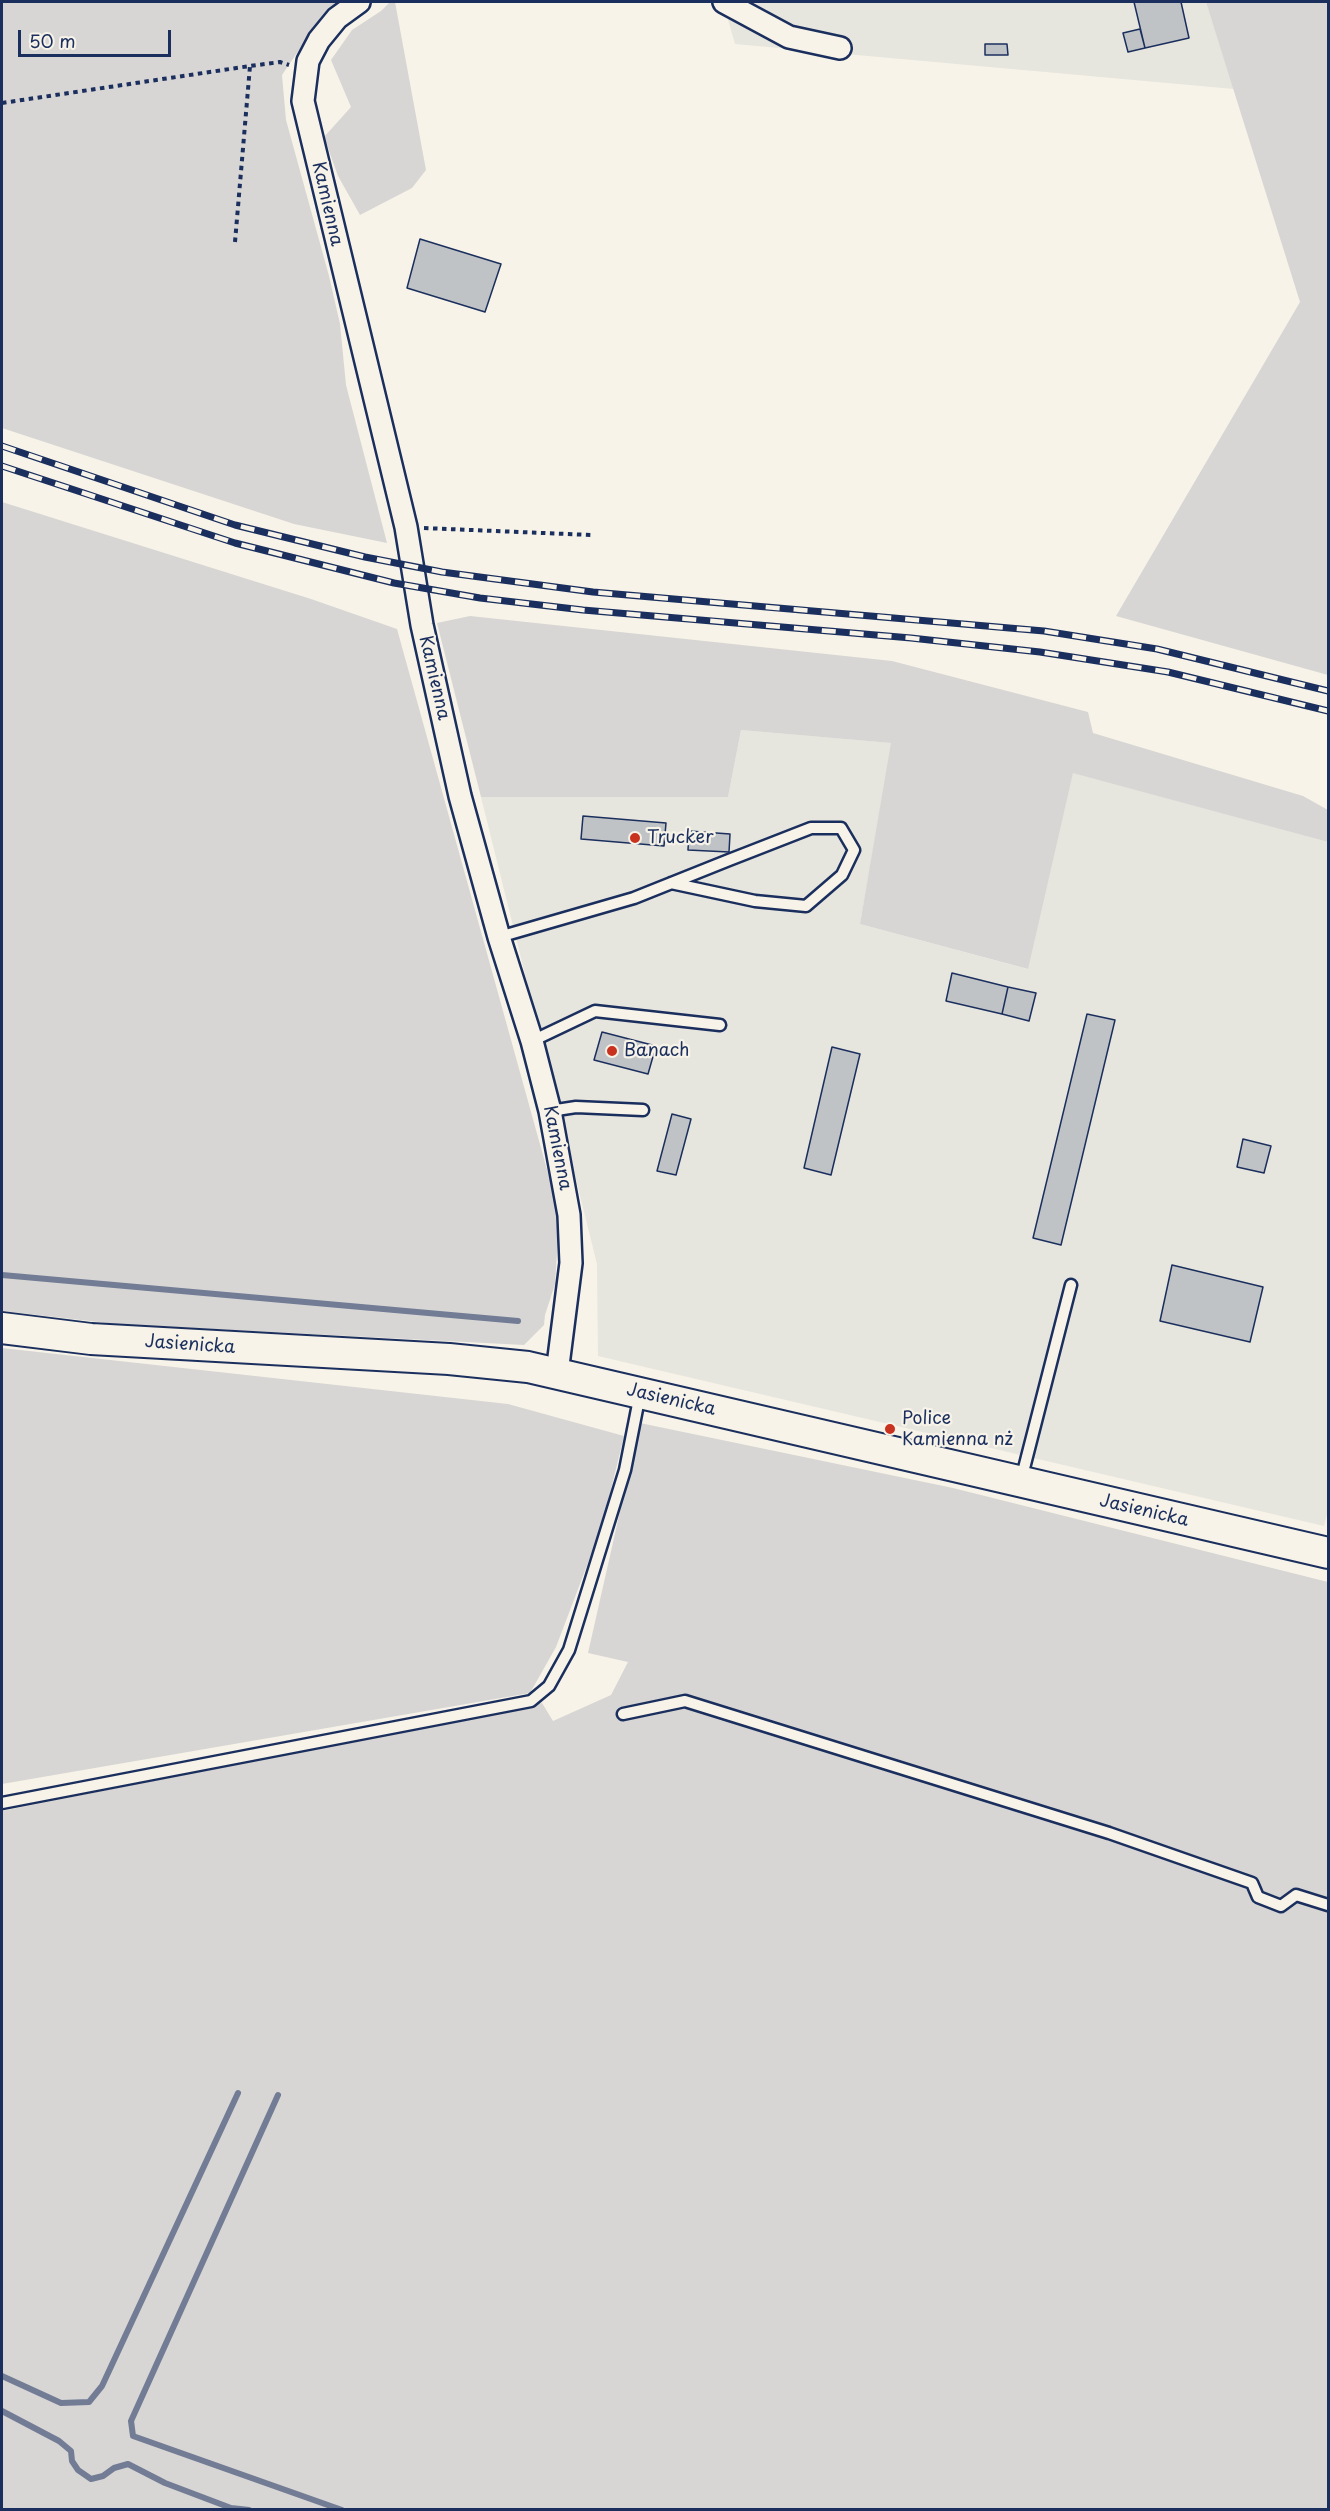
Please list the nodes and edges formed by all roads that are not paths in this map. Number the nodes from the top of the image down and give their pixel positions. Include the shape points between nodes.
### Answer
1 (359, 2) edge
2 (724, 2) edge
3 (840, 48) dead end
4 (671, 883) junction
5 (498, 938) junction
6 (720, 1025) dead end
7 (532, 1041) junction
8 (643, 1110) dead end
9 (550, 1111) junction
10 (1071, 1285) dead end
11 (2, 1328) edge
12 (557, 1373) junction
13 (640, 1394) junction
14 (1020, 1483) junction
15 (1329, 1553) edge
16 (623, 1714) dead end
17 (2, 1803) edge
18 (1329, 1905) edge

1 - 5 street, Kamienna via 337,18 319,40 308,61 303,101 406,527 422,625 458,784
2 - 3 street via 789,37
4 - 4 lane via 811,828 841,828 854,849 842,875 806,906 755,901
4 - 5 lane via 634,898
5 - 7 street, Kamienna
6 - 7 lane via 595,1011
7 - 9 street, Kamienna
8 - 9 lane via 576,1107
9 - 12 street, Kamienna via 569,1215 571,1263
10 - 14 lane
11 - 12 main road, Jasienicka via 91,1339 449,1359
12 - 13 main road, Jasienicka
13 - 14 main road, Jasienicka
13 - 17 lane via 625,1470 569,1650 549,1686 531,1701
14 - 15 main road, Jasienicka
16 - 18 lane via 685,1701 1109,1833 1252,1883 1258,1897 1281,1906 1296,1895

